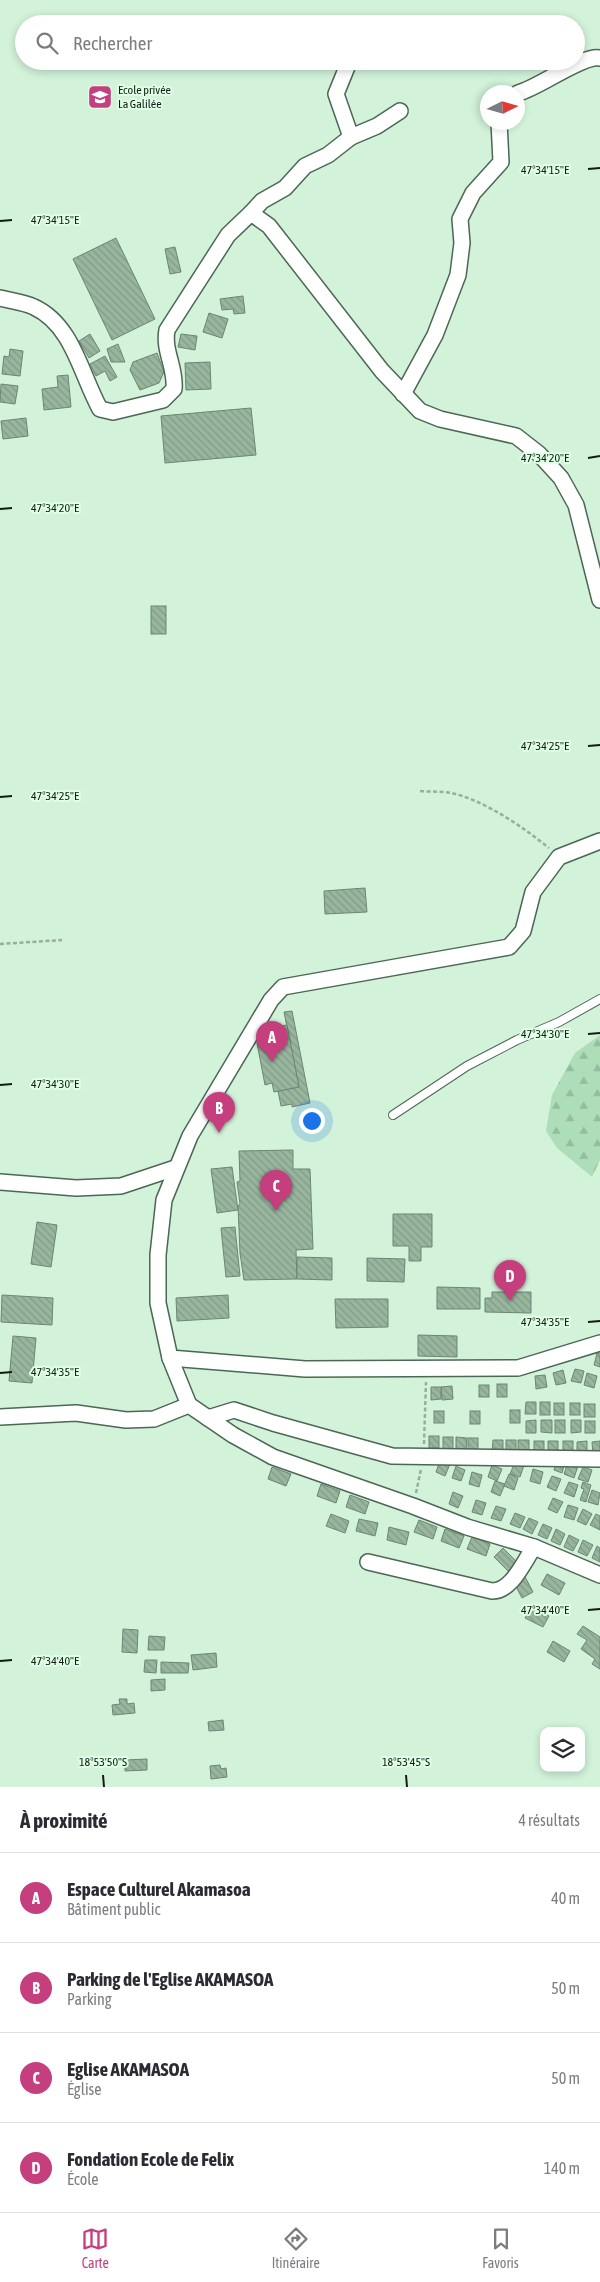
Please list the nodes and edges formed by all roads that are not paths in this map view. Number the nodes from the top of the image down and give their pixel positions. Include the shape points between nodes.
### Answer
1 (600, 58) edge
2 (585, 60) edge
3 (346, 70) edge
4 (564, 70) edge
5 (525, 91) edge
6 (400, 111) dead end
7 (499, 130) edge
8 (351, 137) junction
9 (251, 213) junction
10 (0, 298) edge
11 (403, 394) junction
12 (600, 600) edge
13 (600, 840) edge
14 (600, 999) edge
15 (393, 1115) dead end
16 (175, 1168) junction
17 (0, 1182) edge
18 (600, 1342) edge
19 (170, 1358) junction
20 (189, 1405) junction
21 (0, 1417) edge
22 (208, 1418) junction
23 (600, 1460) edge
24 (534, 1547) junction
25 (368, 1562) dead end
26 (600, 1575) edge

1 - 2 street
3 - 8 street via 336,94
4 - 5 street
6 - 8 street
7 - 11 street via 501,162 473,193 460,219 462,243 458,275 435,334
8 - 9 street via 328,155 305,166 285,188 262,201
9 - 10 street via 228,235 167,330 164,342 175,374 174,389 163,400 113,412 100,409 69,342 52,319 32,306
9 - 11 street via 269,226
11 - 12 street via 420,410 440,419 516,436 539,454 561,478 576,505
13 - 16 street via 559,857 533,892 522,931 509,947 283,987 271,1000 190,1136
14 - 15 lane via 560,1022 467,1066
16 - 17 street via 121,1186 76,1188
16 - 19 street via 164,1200 158,1255 158,1303
18 - 19 street via 518,1368 305,1369
19 - 20 street
20 - 21 street via 154,1419 126,1420 76,1413
20 - 22 street
22 - 23 street via 234,1410 392,1456
22 - 24 street via 273,1456 467,1527
24 - 25 street via 508,1586 500,1591
24 - 26 street

